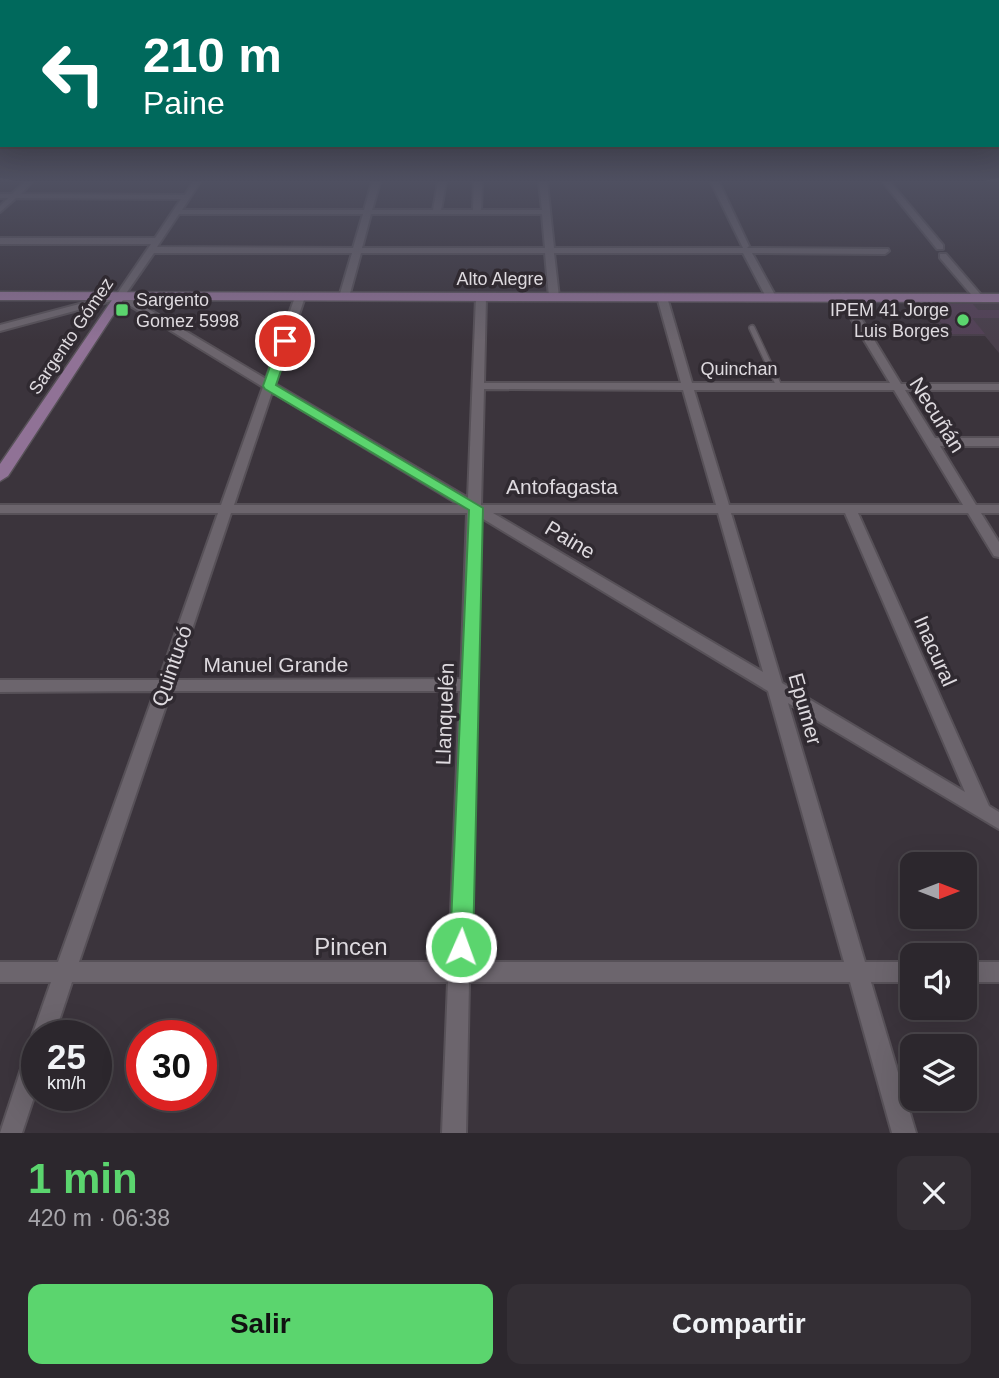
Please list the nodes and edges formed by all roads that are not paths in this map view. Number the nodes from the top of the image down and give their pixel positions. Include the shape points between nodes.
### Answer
1 (162, 235) edge
2 (361, 235) edge
3 (548, 235) edge
4 (740, 235) edge
5 (929, 235) edge
6 (0, 241) edge
7 (158, 241) junction
8 (746, 248) junction
9 (357, 249) junction
10 (151, 250) junction
11 (549, 250) junction
12 (885, 251) dead end
13 (0, 296) edge
14 (120, 296) junction
15 (300, 297) junction
16 (344, 297) junction
17 (481, 297) junction
18 (554, 297) junction
19 (771, 297) junction
20 (843, 297) junction
21 (662, 298) junction
22 (979, 298) junction
23 (999, 298) edge
24 (0, 328) edge
25 (752, 328) dead end
26 (270, 386) junction
27 (479, 386) junction
28 (689, 387) junction
29 (779, 387) junction
30 (897, 387) junction
31 (999, 387) edge
32 (932, 442) junction
33 (999, 442) edge
34 (0, 476) edge
35 (227, 508) junction
36 (476, 508) junction
37 (724, 508) junction
38 (0, 509) edge
39 (850, 509) junction
40 (972, 509) junction
41 (999, 509) edge
42 (999, 553) edge
43 (468, 685) junction
44 (0, 686) edge
45 (165, 686) junction
46 (775, 688) junction
47 (982, 811) junction
48 (999, 821) edge
49 (0, 972) edge
50 (65, 972) junction
51 (859, 972) junction
52 (900, 972) edge
53 (977, 972) edge
54 (999, 972) edge
55 (460, 973) junction
56 (48, 1020) edge
57 (21, 1101) edge
58 (10, 1133) edge
59 (454, 1133) edge
60 (904, 1133) edge

1 - 7 street, Sargento Gómez
2 - 9 street
3 - 11 street
4 - 8 street
5 - 22 street
6 - 7 street
7 - 10 street, Sargento Gómez
8 - 11 street
8 - 12 street
8 - 19 street
9 - 10 street
9 - 11 street
9 - 16 street
10 - 14 street, Sargento Gómez
11 - 18 street
13 - 14 main road, Alto Alegre
14 - 15 main road, Alto Alegre
14 - 24 street
14 - 26 street, Paine
14 - 34 main road, Sargento Gómez
15 - 16 main road, Alto Alegre
15 - 26 street, Quintucó
16 - 17 main road, Alto Alegre
17 - 18 main road, Alto Alegre
17 - 27 street, Llanquelén
18 - 21 main road, Alto Alegre
19 - 20 main road, Alto Alegre
19 - 21 main road, Alto Alegre
20 - 22 main road, Alto Alegre
20 - 30 street, Necuñán
21 - 28 street, Epumer
22 - 23 main road, Alto Alegre
25 - 29 lane
26 - 35 street, Quintucó
26 - 36 street, Paine
27 - 28 street, Quinchan
27 - 36 street, Llanquelén
28 - 29 street, Quinchan
28 - 37 street, Epumer
29 - 30 street, Quinchan
30 - 31 street, Quinchan
30 - 32 street, Necuñán
32 - 33 street
32 - 40 street, Necuñán
35 - 36 street, Antofagasta
35 - 38 street, Antofagasta
35 - 45 street, Quintucó
36 - 37 street, Antofagasta
36 - 43 street, Llanquelén
36 - 46 street, Paine
37 - 39 street, Antofagasta
37 - 46 street, Epumer
39 - 40 street, Antofagasta
39 - 47 street, Inacural
40 - 41 street, Antofagasta
40 - 42 street, Necuñán
43 - 45 street, Manuel Grande
43 - 55 street, Llanquelén
44 - 45 street, Manuel Grande
45 - 50 street, Quintucó
46 - 47 street, Paine
46 - 51 street, Epumer
47 - 48 street, Paine
49 - 50 street, Pincen
50 - 55 street, Pincen
50 - 56 street, Quintucó
51 - 52 street, Pincen
51 - 55 street, Pincen
51 - 60 street, Epumer
53 - 54 street
55 - 59 street, Llanquelén
57 - 58 street

